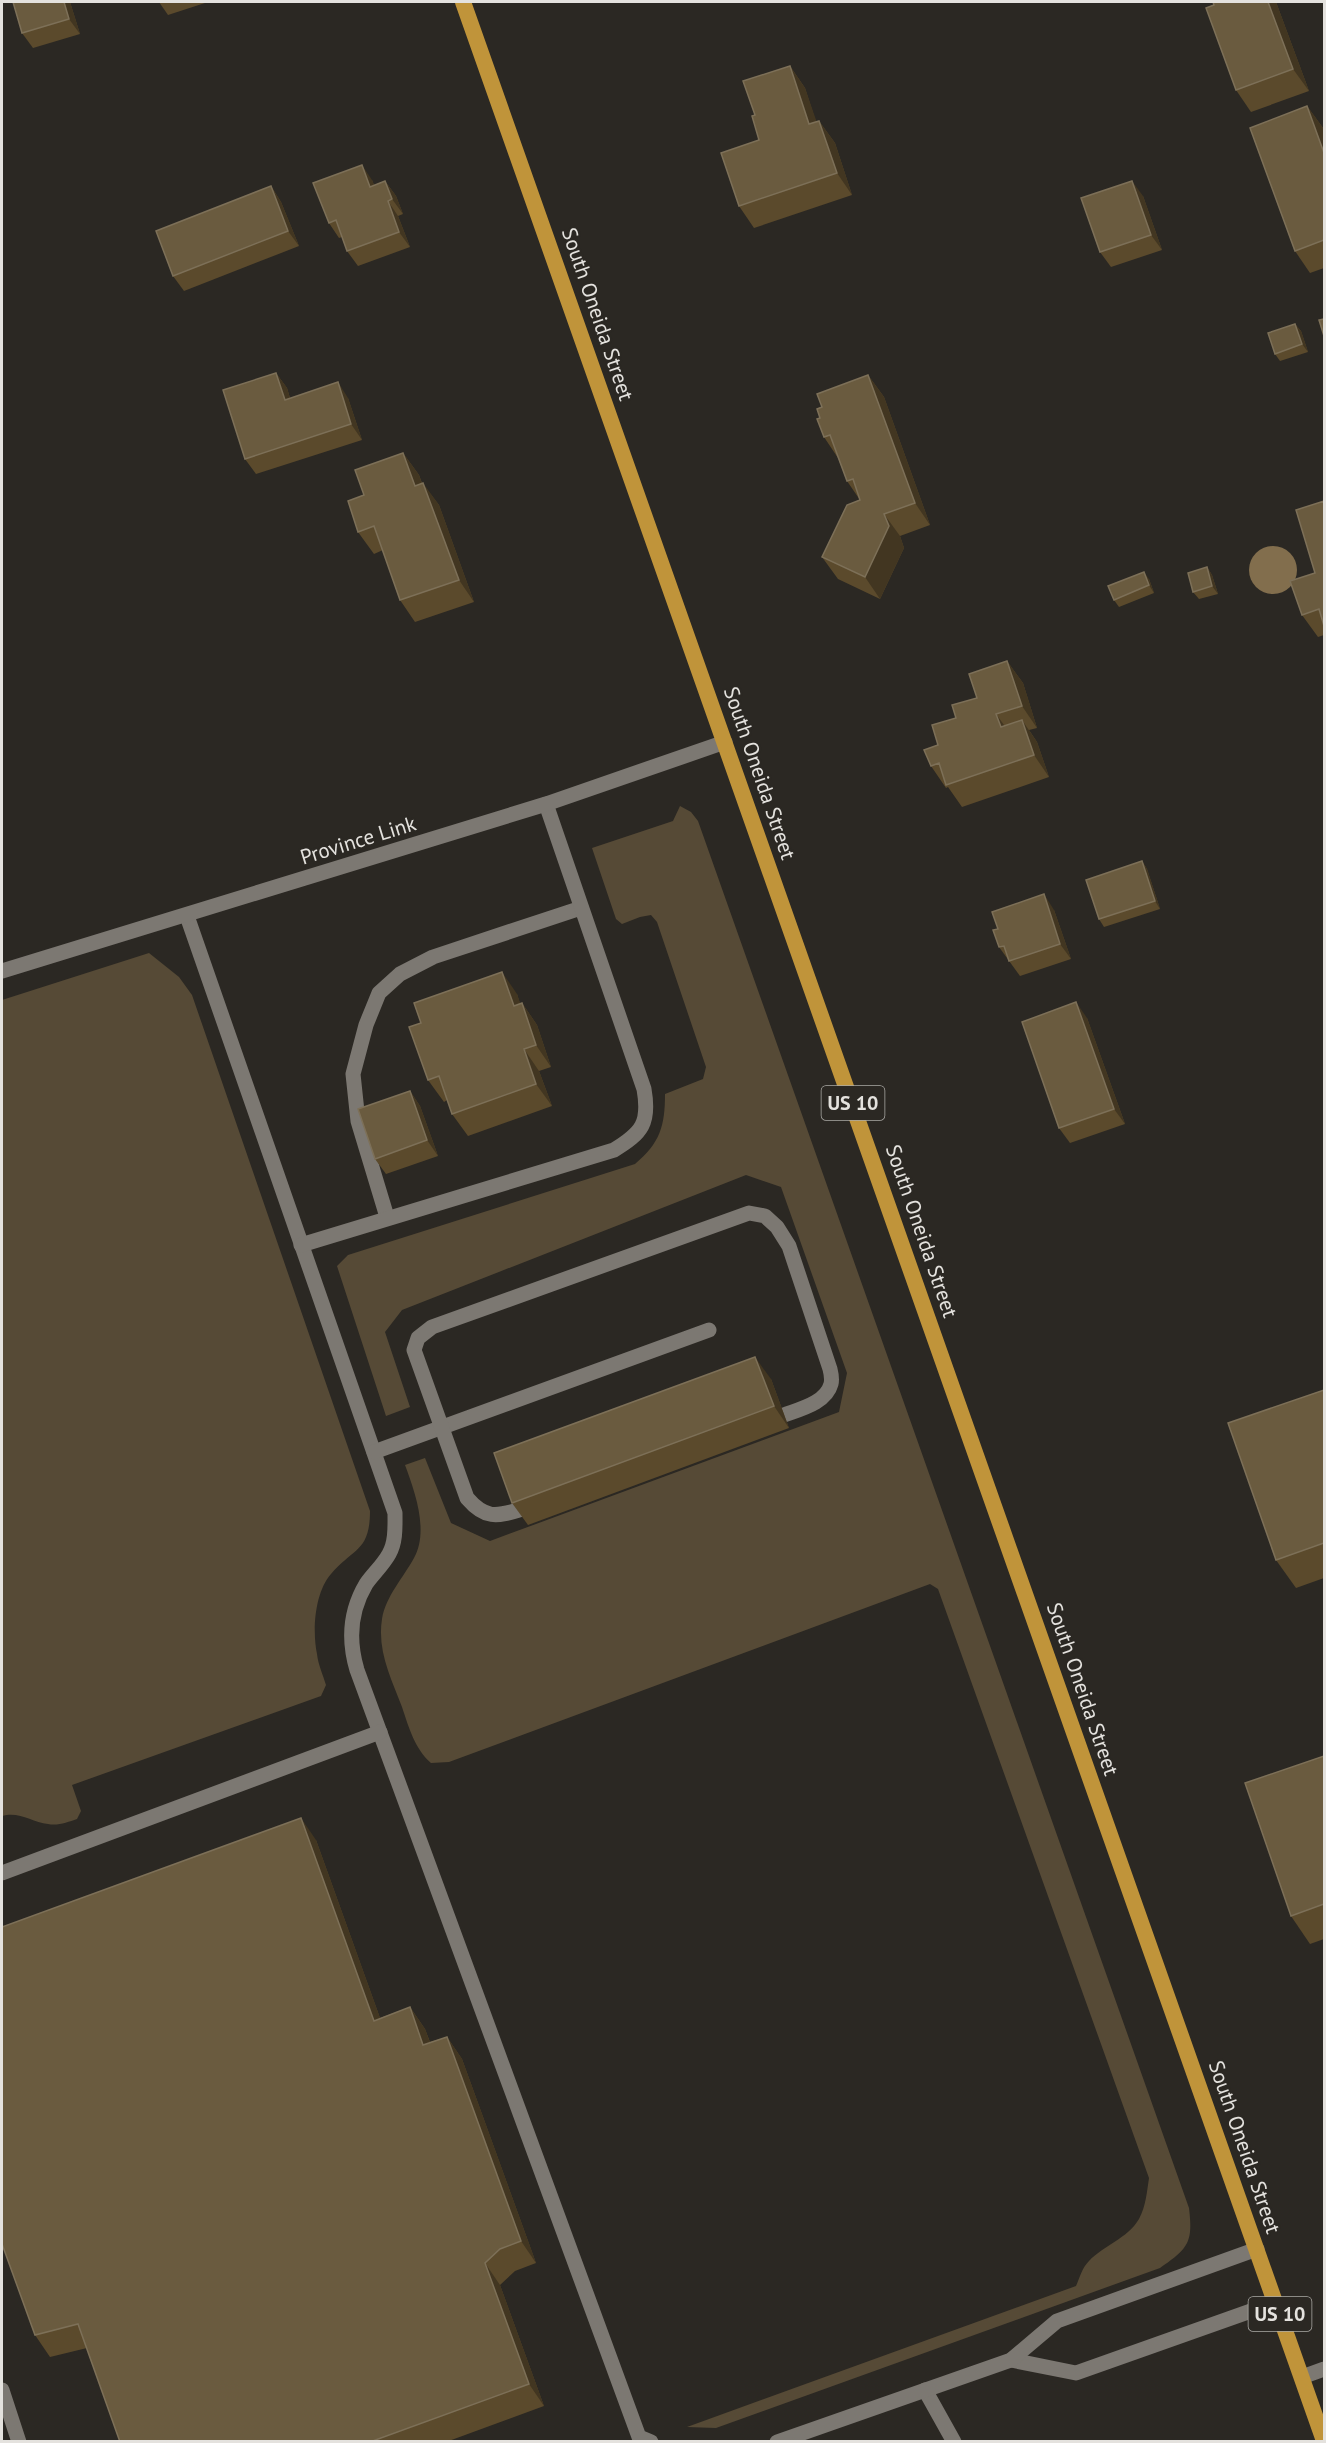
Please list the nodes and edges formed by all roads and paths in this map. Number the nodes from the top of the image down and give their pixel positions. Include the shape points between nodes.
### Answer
1 (463, 2) edge
2 (725, 742) junction
3 (546, 804) junction
4 (581, 908) junction
5 (187, 916) junction
6 (2, 971) edge
7 (387, 1217) junction
8 (301, 1245) junction
9 (709, 1330) dead end
10 (784, 1415) dead end
11 (442, 1428) junction
12 (374, 1452) junction
13 (522, 1509) edge
14 (380, 1732) junction
15 (2, 1873) edge
16 (1257, 2249) junction
17 (1275, 2302) junction
18 (1011, 2360) junction
19 (1324, 2369) edge
20 (1302, 2378) junction
21 (2, 2390) edge
22 (925, 2390) junction
23 (639, 2440) edge
24 (1324, 2441) edge
25 (20, 2442) edge
26 (777, 2442) edge
27 (954, 2442) edge

1 - 2 highway, South Oneida Street / US 10
2 - 3 street, Province Link
2 - 16 highway, South Oneida Street / US 10
3 - 4 street
3 - 5 street, Province Link
4 - 7 street via 433,957 400,974 379,993 353,1074 358,1122
4 - 7 street via 644,1089 644,1125 631,1140 614,1150
5 - 6 street, Province Link
5 - 8 street
7 - 8 street
8 - 12 street
9 - 11 street
10 - 11 street via 808,1407 824,1395 831,1384 830,1369 789,1246 765,1216 749,1214 432,1328 418,1338 414,1350
11 - 12 street
11 - 13 street via 467,1498 478,1510 504,1515
12 - 14 street via 395,1513 395,1534 390,1553 366,1584 355,1608 351,1651
14 - 15 street
14 - 23 street
16 - 17 highway, South Oneida Street / US 10
16 - 18 street via 1058,2321
17 - 18 street via 1076,2373
17 - 20 highway, South Oneida Street / US 10
18 - 22 street
19 - 20 street
20 - 24 highway, South Oneida Street / US 10
21 - 25 street
22 - 26 street
22 - 27 street

